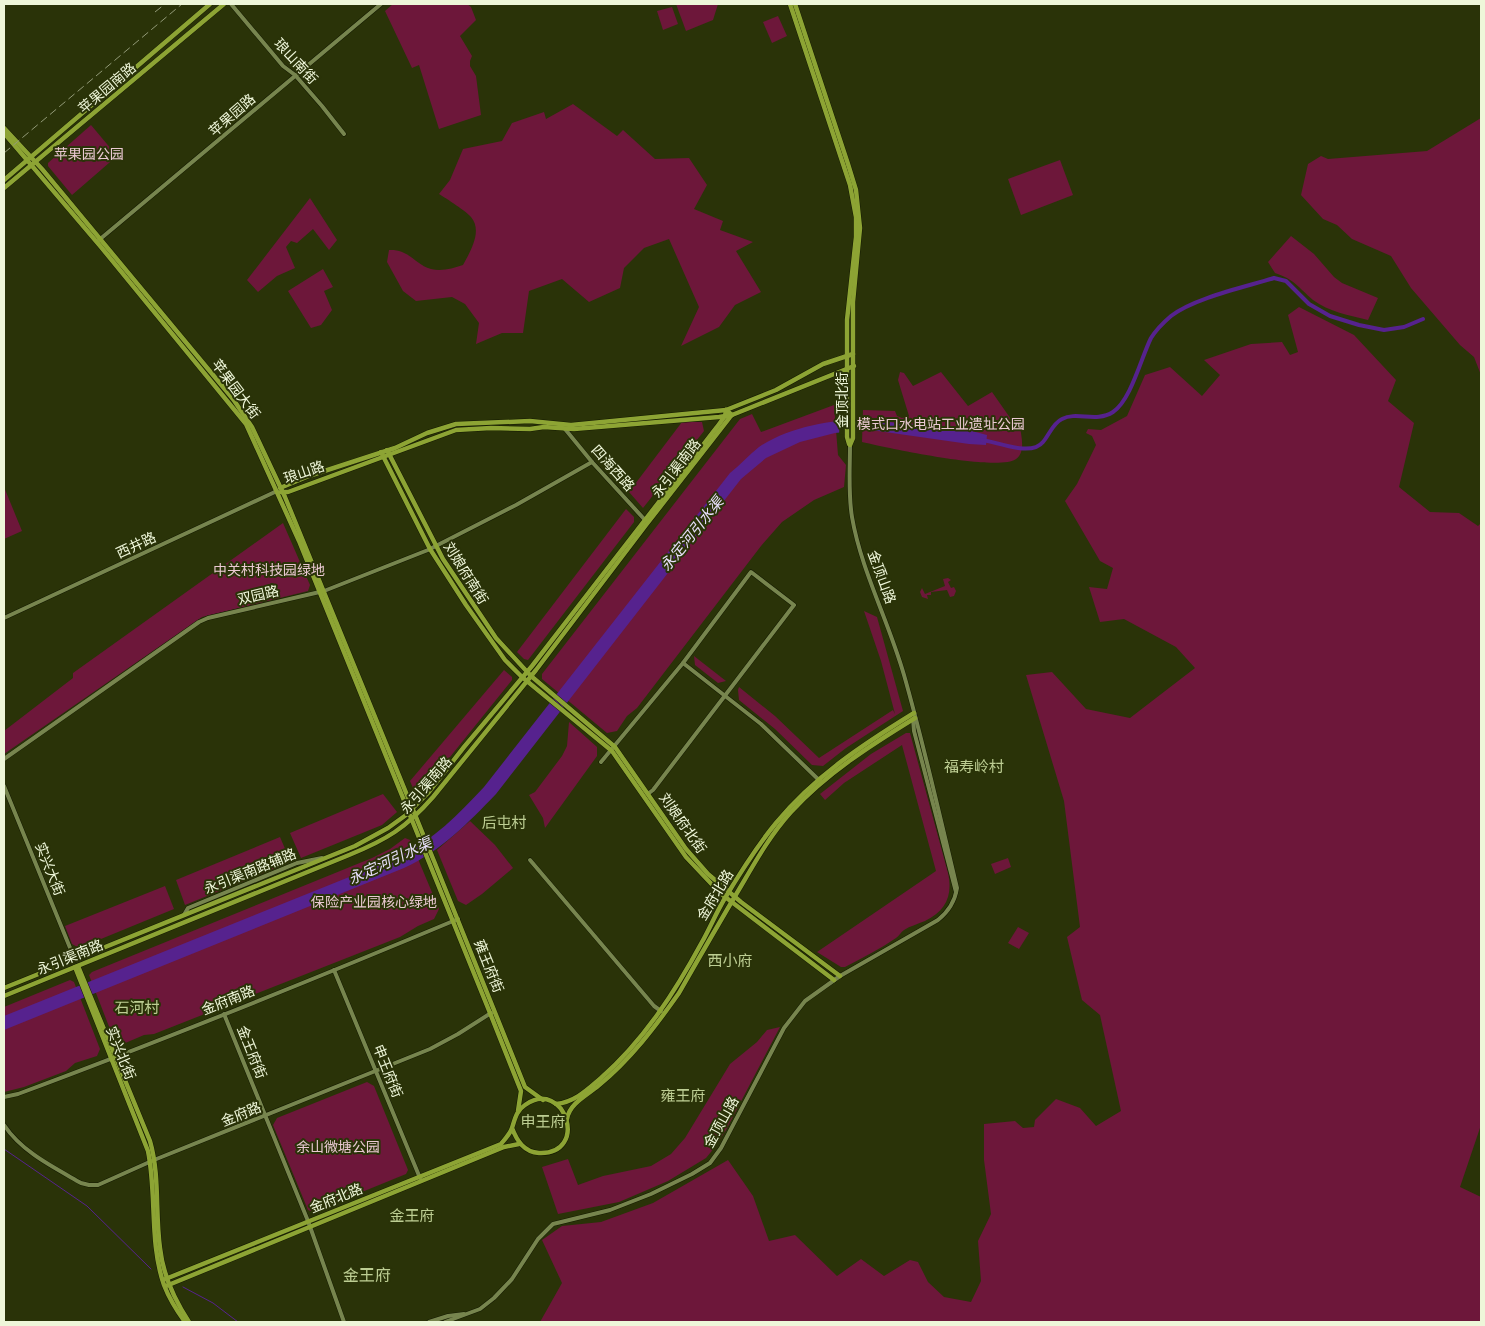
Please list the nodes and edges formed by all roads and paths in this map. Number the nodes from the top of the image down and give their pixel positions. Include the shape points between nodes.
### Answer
1 (210, 4) edge
2 (224, 4) edge
3 (231, 4) edge
4 (381, 4) edge
5 (790, 4) edge
6 (795, 4) edge
7 (295, 75) junction
8 (4, 128) edge
9 (4, 133) edge
10 (344, 134) dead end
11 (29, 159) junction
12 (34, 164) junction
13 (4, 180) edge
14 (4, 188) edge
15 (99, 240) junction
16 (851, 355) junction
17 (854, 366) junction
18 (848, 367) junction
19 (726, 410) junction
20 (732, 415) junction
21 (725, 416) junction
22 (565, 429) junction
23 (850, 445) junction
24 (388, 452) junction
25 (382, 454) junction
26 (592, 462) junction
27 (280, 490) junction
28 (645, 520) junction
29 (436, 546) junction
30 (430, 549) junction
31 (322, 591) junction
32 (4, 618) edge
33 (682, 663) junction
34 (529, 674) junction
35 (525, 679) junction
36 (547, 693) junction
37 (724, 695) junction
38 (914, 717) junction
39 (613, 749) junction
40 (4, 759) edge
41 (601, 762) dead end
42 (820, 781) junction
43 (4, 786) edge
44 (649, 793) junction
45 (405, 797) junction
46 (413, 809) junction
47 (408, 813) junction
48 (416, 816) junction
49 (411, 820) junction
50 (420, 835) junction
51 (530, 860) dead end
52 (729, 892) junction
53 (734, 896) junction
54 (725, 898) junction
55 (731, 902) junction
56 (458, 919) junction
57 (452, 922) junction
58 (75, 960) junction
59 (77, 967) junction
60 (334, 970) junction
61 (840, 976) junction
62 (834, 980) junction
63 (4, 988) edge
64 (4, 996) edge
65 (492, 1012) junction
66 (662, 1012) junction
67 (224, 1014) junction
68 (113, 1058) junction
69 (376, 1071) junction
70 (4, 1097) edge
71 (543, 1100) junction
72 (556, 1104) junction
73 (518, 1111) junction
74 (266, 1116) junction
75 (567, 1120) junction
76 (4, 1125) edge
77 (512, 1128) junction
78 (519, 1144) junction
79 (152, 1161) junction
80 (420, 1179) junction
81 (309, 1224) junction
82 (164, 1279) junction
83 (167, 1286) junction
84 (469, 1314) junction
85 (184, 1322) edge
86 (189, 1322) edge
87 (344, 1322) edge
88 (429, 1322) edge
89 (445, 1322) edge

1 - 11 main road, 苹果园南路
2 - 12 main road, 苹果园南路
3 - 7 street, 琅山南街 via 283,66
4 - 7 street, 苹果园路
5 - 16 main road, 金顶北街 via 854,201 856,237 847,310
6 - 16 main road, 金顶北街 via 856,190 860,247
7 - 10 street, 琅山南街
7 - 15 street, 苹果园路
8 - 11 main road
9 - 11 main road
11 - 12 main road, 苹果园大街
11 - 13 main road, 苹果园南路
12 - 14 main road, 苹果园南路
12 - 15 main road, 苹果园大街
15 - 27 main road, 苹果园大街 via 241,410
16 - 17 main road, 金顶北街
16 - 18 main road, 金顶北街
16 - 19 main road via 812,369 776,390
17 - 18 main road, 永引渠南路
17 - 23 main road, 金顶北街
18 - 20 main road, 永引渠南路
18 - 23 main road, 金顶北街 via 847,435
19 - 20 main road
19 - 21 main road, 永引渠南路
19 - 24 main road, 琅山路 via 571,425 530,421 456,424 427,433
20 - 21 main road, 琅山路
20 - 34 main road, 永引渠南路
21 - 22 main road, 琅山路
21 - 28 main road, 永引渠南路
22 - 24 main road, 琅山路 via 456,430
22 - 26 street, 四海西路
23 - 38 street, 金顶山路 via 850,499 856,534 898,656
24 - 25 main road, 琅山路
24 - 29 main road, 刘娘府南街
25 - 27 main road, 琅山路
25 - 30 main road, 刘娘府南街
26 - 28 street, 四海西路
26 - 29 street, 双园路
27 - 31 main road, 苹果园大街
27 - 32 street, 西井路
28 - 34 main road, 永引渠南路
29 - 30 street, 双园路
29 - 34 main road, 刘娘府南街 via 496,638
30 - 31 street, 双园路
30 - 35 main road, 刘娘府南街 via 493,645
31 - 40 street, 双园路 via 198,622
31 - 45 main road, 苹果园大街
33 - 37 street
33 - 37 street via 751,572 794,606
33 - 39 street
34 - 35 main road, 永引渠南路
34 - 36 main road, 刘娘府南街
35 - 36 main road, 刘娘府南街
35 - 46 main road, 永引渠南路
35 - 48 main road, 永引渠南路
36 - 39 main road, 刘娘府北街
37 - 42 street via 774,736
37 - 44 street
38 - 42 main road, 金府北路
38 - 61 street, 金顶山路 via 956,894 938,920
39 - 41 street
39 - 44 main road, 刘娘府北街
39 - 54 main road, 刘娘府北街 via 692,864
42 - 52 main road, 金府北路 via 802,794 774,825
42 - 53 main road, 金府北路 via 790,813
43 - 58 street, 实兴大街
44 - 52 main road, 刘娘府北街 via 692,856
45 - 46 main road, 苹果园大街
45 - 47 main road, 苹果园大街
46 - 47 main road, 永引渠南路
46 - 48 main road, 苹果园大街
47 - 49 main road, 苹果园大街
47 - 58 main road, 永引渠南路 via 372,838
48 - 49 main road, 永引渠南路
48 - 50 main road, 苹果园大街
49 - 50 main road, 苹果园大街
49 - 59 main road, 永引渠南路 via 373,845
50 - 56 main road, 雍王府街
50 - 57 main road, 雍王府街
51 - 66 street
52 - 53 main road, 刘娘府北街
52 - 54 main road, 金府北路
53 - 55 main road, 金府北路
53 - 61 main road, 刘娘府北街
54 - 55 main road, 刘娘府北街
54 - 66 main road, 金府北路
55 - 62 main road, 刘娘府北街
55 - 66 main road, 金府北路 via 679,993
56 - 57 street, 金府南路
56 - 65 main road, 雍王府街
57 - 60 street, 金府南路
57 - 65 main road, 雍王府街
58 - 59 main road, 实兴北街
58 - 63 main road, 永引渠南路
59 - 64 main road, 永引渠南路
59 - 68 main road, 实兴北街
60 - 67 street, 金府南路
60 - 69 street, 申王府街
61 - 62 street, 金顶山路
62 - 84 street, 金顶山路 via 806,1001 787,1023 710,1163 631,1203 553,1224 538,1239 501,1292
65 - 69 street, 金府路 via 430,1049
65 - 71 main road, 雍王府街 via 525,1087
65 - 73 main road, 雍王府街 via 521,1091
66 - 72 main road, 金府北路 via 609,1071 578,1097
66 - 75 main road, 金府北路 via 624,1062 574,1105
67 - 68 street, 金府南路
67 - 74 street, 金王府街
68 - 70 street, 金府南路
68 - 79 main road, 实兴北街 via 150,1141
69 - 74 street, 金府路
69 - 80 street, 申王府街
71 - 72 main road
71 - 73 main road via 525,1104
72 - 75 main road
73 - 77 main road
74 - 79 street, 金府路
74 - 81 street, 金王府街
75 - 78 main road via 566,1139 553,1150 534,1152
76 - 79 street, 金府路 via 38,1158 89,1185 98,1185
77 - 78 main road
77 - 80 main road, 金府北路 via 501,1144
78 - 80 main road, 金府北路
79 - 82 main road, 实兴北街
80 - 81 main road, 金府北路
81 - 82 main road, 金府北路
81 - 83 main road, 金府北路
81 - 87 street, 金王府街
82 - 83 main road, 实兴北街
83 - 85 main road, 实兴北街
83 - 86 main road, 实兴北街
84 - 88 street, 金顶山路
84 - 89 street, 金顶山路

